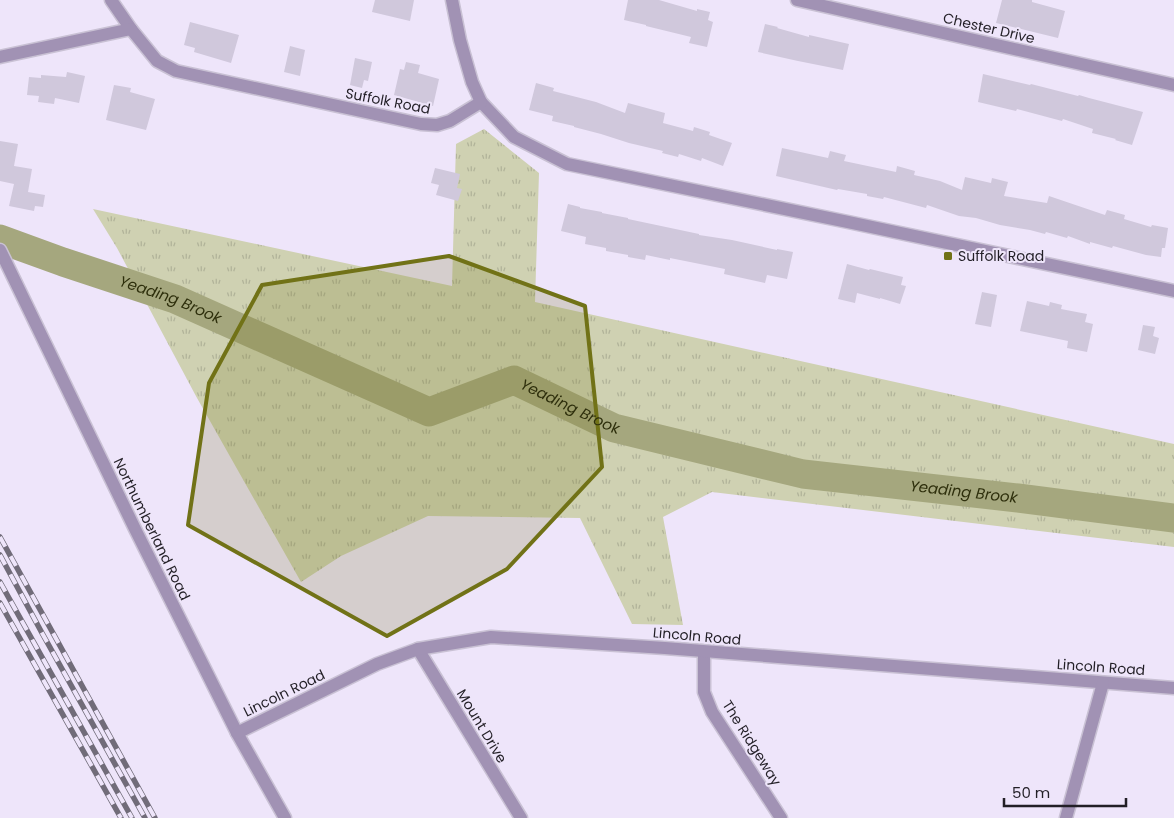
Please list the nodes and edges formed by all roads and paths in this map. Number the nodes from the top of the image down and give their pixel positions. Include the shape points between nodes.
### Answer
1 (112, 0) edge
2 (452, 0) edge
3 (797, 0) edge
4 (131, 29) junction
5 (0, 57) edge
6 (1174, 85) edge
7 (481, 102) junction
8 (0, 251) edge
9 (1174, 291) edge
10 (418, 649) junction
11 (704, 652) junction
12 (1103, 683) junction
13 (1174, 688) edge
14 (237, 733) junction
15 (285, 818) edge
16 (521, 818) edge
17 (781, 818) edge
18 (1066, 818) edge

1 - 4 street, Suffolk Road
2 - 7 street via 460,40
3 - 6 street, Chester Drive
4 - 5 street
4 - 7 street, Suffolk Road via 157,60 176,71 421,124 437,125 450,121
7 - 9 street via 514,138 567,164
8 - 14 street, Northumberland Road
10 - 11 street, Lincoln Road via 491,637
10 - 14 street, Lincoln Road via 377,664
10 - 16 street, Mount Drive
11 - 12 street, Lincoln Road
11 - 17 street, The Ridgeway via 704,692 712,712
12 - 13 street, Lincoln Road
12 - 18 street
14 - 15 street, Northumberland Road

